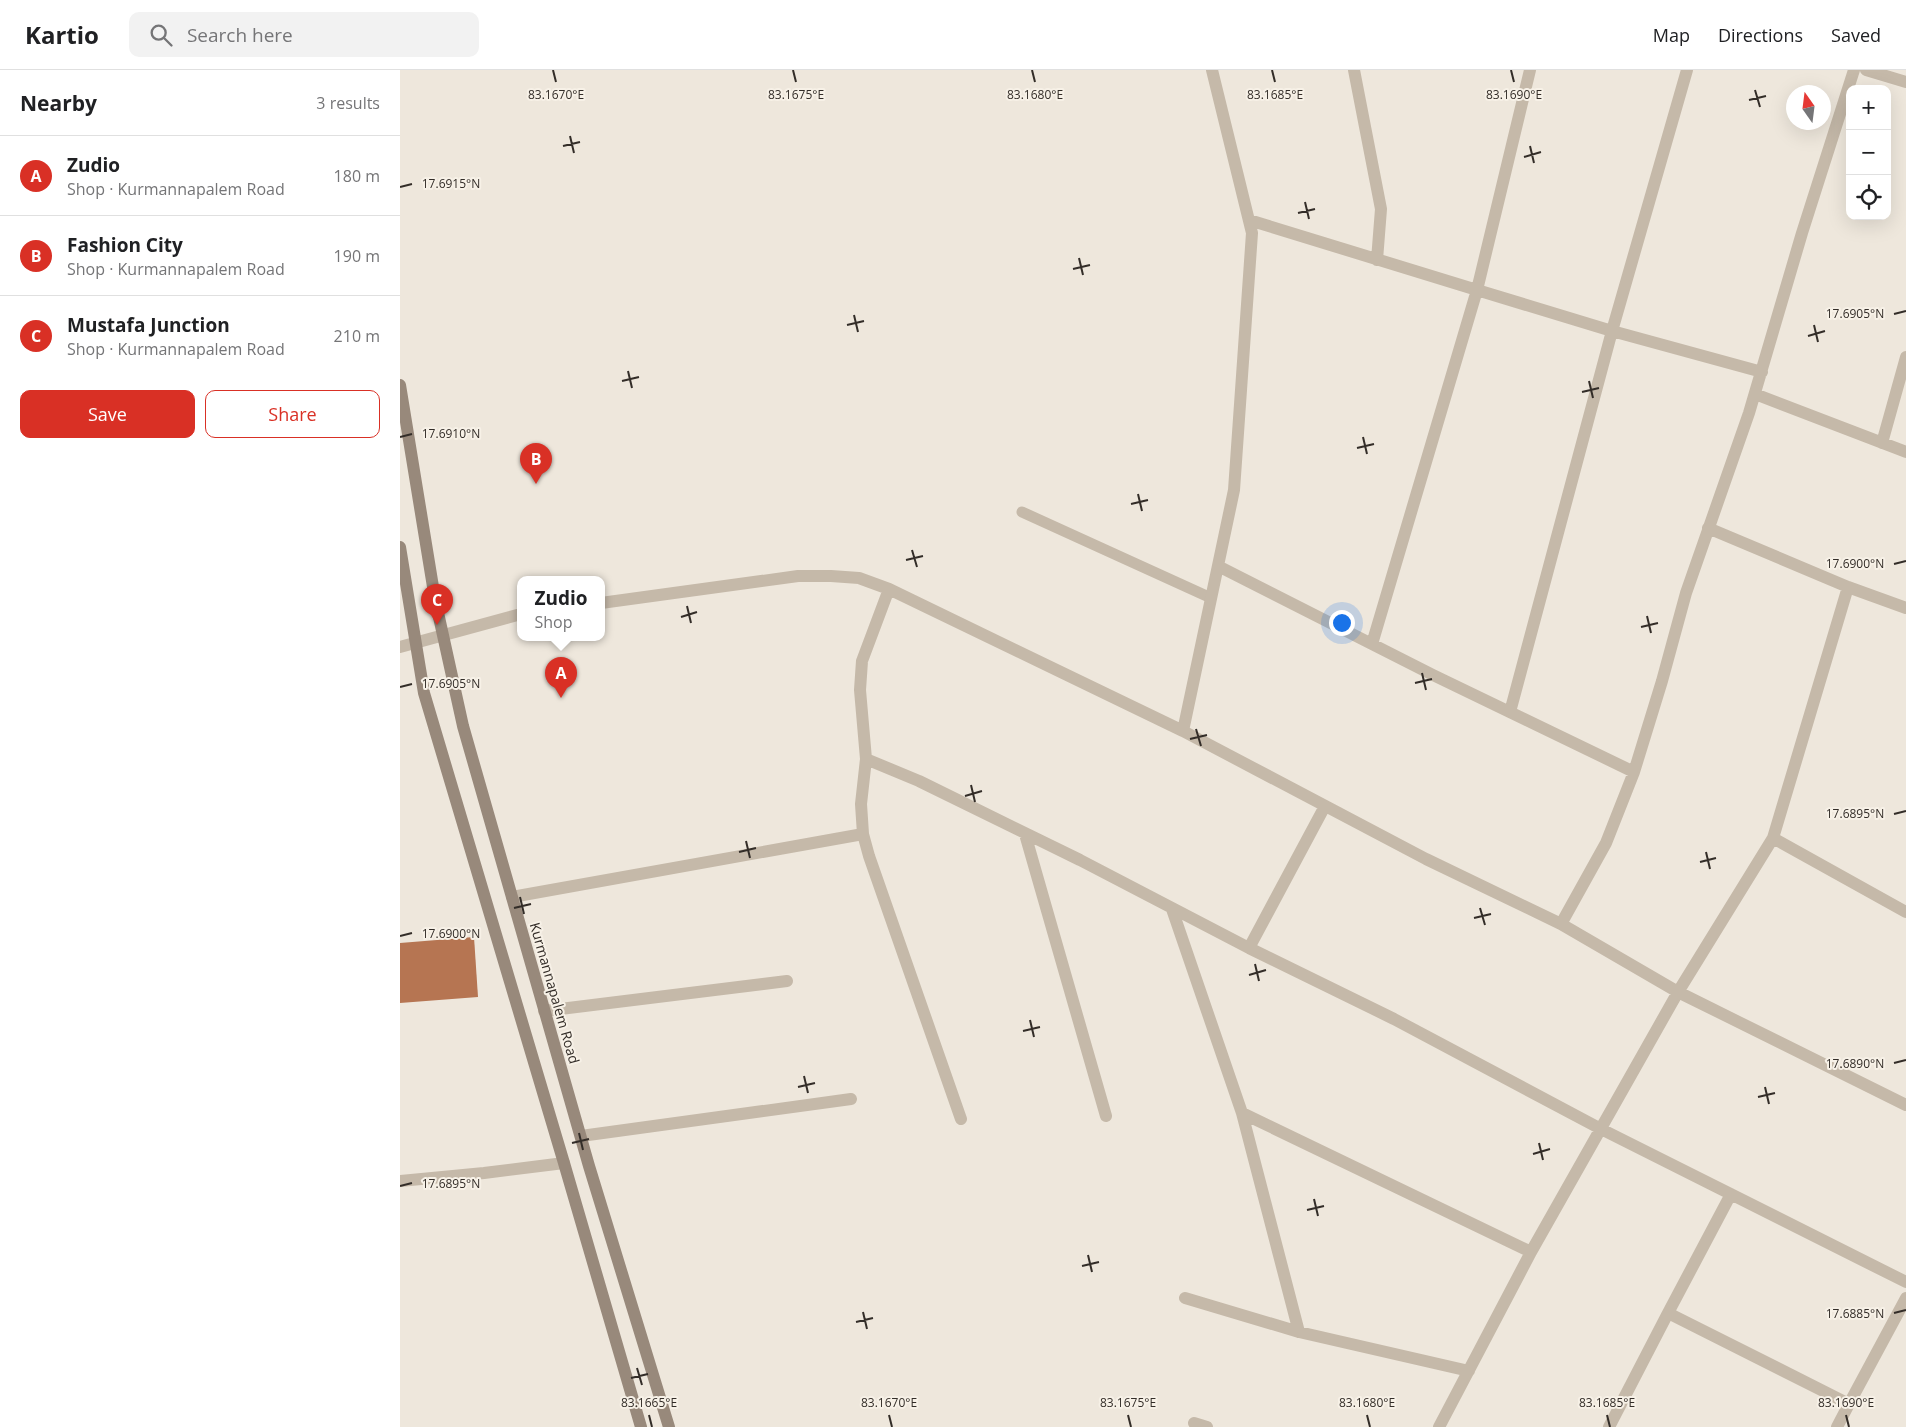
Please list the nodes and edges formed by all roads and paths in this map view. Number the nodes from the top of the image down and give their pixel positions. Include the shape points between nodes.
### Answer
1 (1212, 70) edge
2 (1354, 70) edge
3 (1530, 70) edge
4 (1687, 70) edge
5 (1854, 70) edge
6 (1866, 70) edge
7 (1906, 82) edge
8 (1249, 220) junction
9 (1377, 260) junction
10 (1477, 290) junction
11 (1612, 332) junction
12 (1906, 357) edge
13 (1762, 372) junction
14 (400, 385) edge
15 (1755, 394) junction
16 (1882, 443) junction
17 (1906, 452) edge
18 (1022, 512) dead end
19 (1708, 528) junction
20 (400, 547) edge
21 (1218, 566) junction
22 (1848, 587) junction
23 (889, 589) junction
24 (1211, 598) junction
25 (605, 602) edge
26 (1906, 608) edge
27 (517, 615) edge
28 (442, 635) junction
29 (416, 644) junction
30 (1372, 644) junction
31 (400, 647) edge
32 (1510, 712) junction
33 (1183, 730) junction
34 (866, 759) junction
35 (1634, 772) junction
36 (1325, 806) junction
37 (863, 834) junction
38 (1025, 834) junction
39 (1772, 838) junction
40 (512, 896) junction
41 (1172, 909) junction
42 (1906, 912) edge
43 (1561, 924) junction
44 (1249, 948) junction
45 (787, 981) dead end
46 (1678, 992) junction
47 (544, 1011) junction
48 (851, 1099) dead end
49 (1906, 1105) edge
50 (1242, 1113) junction
51 (1106, 1116) dead end
52 (961, 1119) dead end
53 (1601, 1130) junction
54 (581, 1136) junction
55 (564, 1163) junction
56 (400, 1181) edge
57 (1731, 1194) junction
58 (1531, 1252) junction
59 (1906, 1282) edge
60 (1184, 1298) dead end
61 (1906, 1298) edge
62 (1668, 1313) junction
63 (1299, 1332) junction
64 (1468, 1371) junction
65 (1849, 1404) junction
66 (1194, 1423) dead end
67 (641, 1427) edge
68 (669, 1427) edge
69 (1208, 1427) edge
70 (1439, 1427) edge
71 (1609, 1427) edge
72 (1837, 1427) edge

1 - 8 street
2 - 9 street via 1381,209
3 - 10 street
4 - 11 street
5 - 13 street
6 - 7 street
8 - 9 street
8 - 21 street via 1252,234 1234,490
9 - 10 street
10 - 11 street
10 - 30 street
11 - 13 street
11 - 32 street
12 - 16 street
13 - 15 street
14 - 28 main road, Kurmannapalem Road
15 - 16 street
15 - 19 street
16 - 17 street
18 - 24 lane
19 - 22 street
19 - 35 street
20 - 29 main road
21 - 24 street
21 - 30 street
22 - 26 street
22 - 39 street
23 - 25 street via 859,578 798,576
23 - 33 street
23 - 34 street via 862,661 860,690
24 - 33 street
27 - 28 street
28 - 29 street
28 - 40 main road, Kurmannapalem Road via 463,726
29 - 31 street
29 - 55 main road via 424,693
30 - 32 street
32 - 35 street
33 - 36 street
34 - 37 street via 861,804
34 - 38 street via 919,781
35 - 43 street via 1606,844
36 - 43 street
36 - 44 street
37 - 40 street
37 - 52 street
38 - 41 street
38 - 51 street
39 - 42 street
39 - 46 street
40 - 47 main road, Kurmannapalem Road
41 - 44 street
41 - 50 street
43 - 46 street
44 - 53 street via 1394,1019
45 - 47 street
46 - 49 street
46 - 53 street
47 - 54 main road, Kurmannapalem Road
48 - 54 street
50 - 58 street
50 - 63 street
53 - 57 street
53 - 58 street
54 - 68 main road, Kurmannapalem Road
55 - 56 street
55 - 67 main road
57 - 59 street
57 - 62 street
58 - 64 street
60 - 63 street
61 - 65 street
62 - 65 street
62 - 71 street
63 - 64 street
64 - 70 street
65 - 72 street
66 - 69 street

